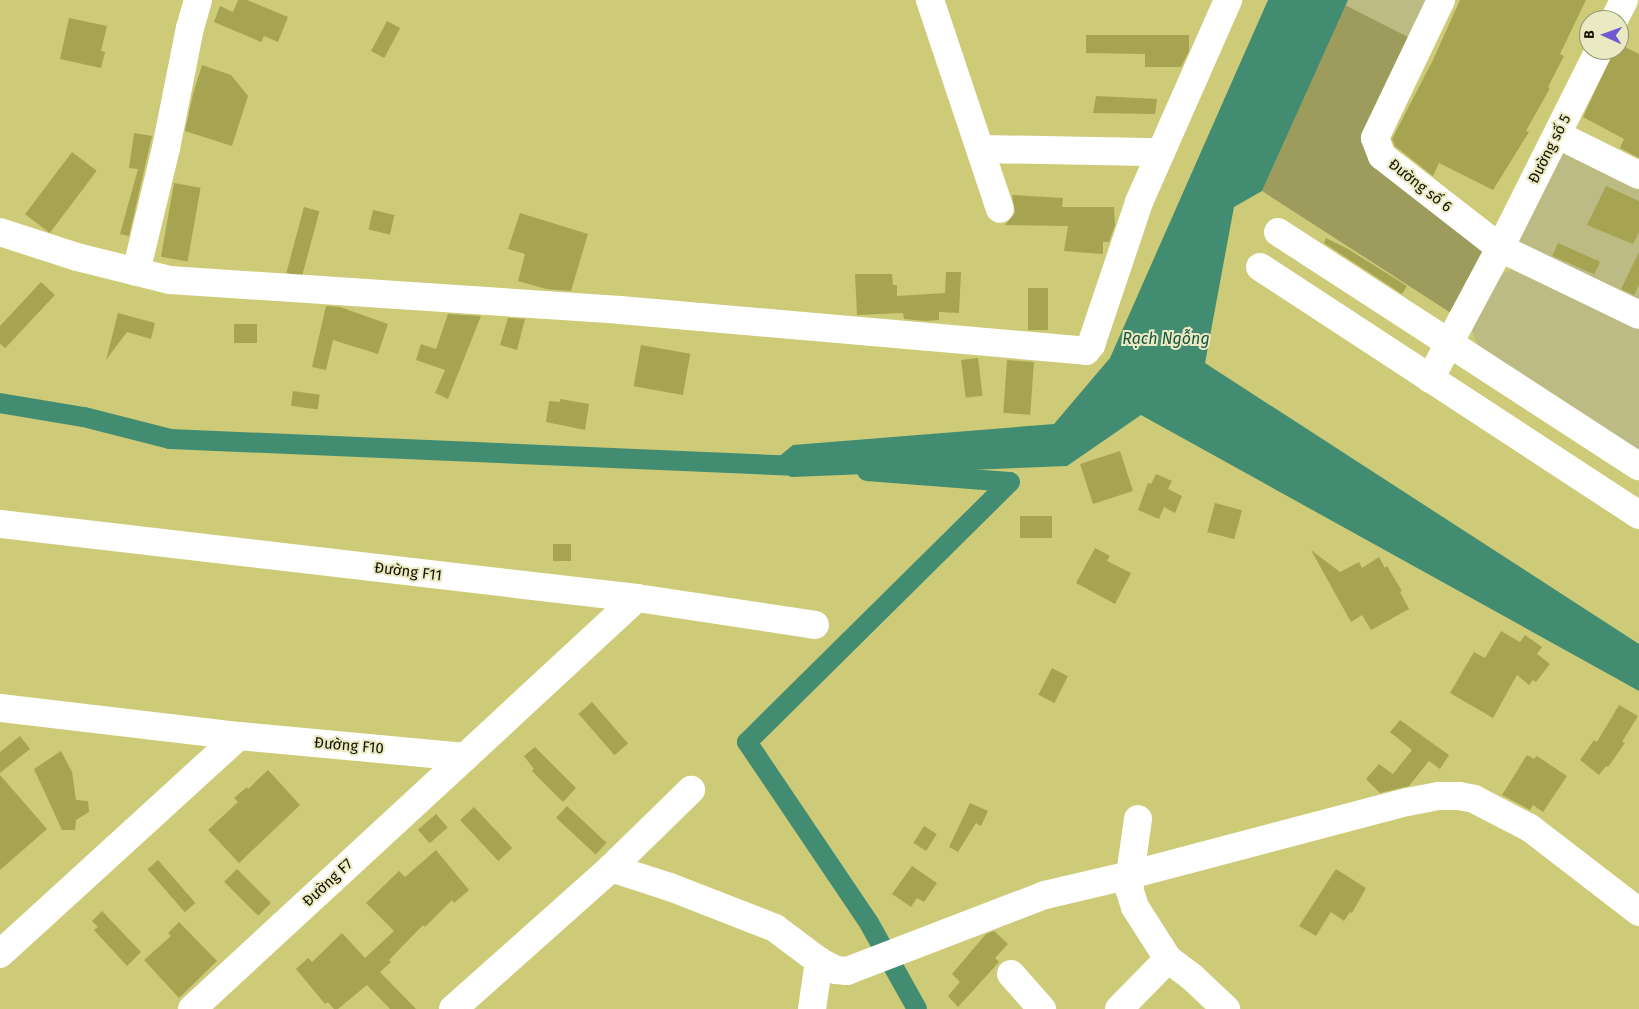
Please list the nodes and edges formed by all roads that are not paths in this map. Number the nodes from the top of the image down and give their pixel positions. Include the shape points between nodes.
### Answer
1 (198, 0) edge
2 (930, 0) edge
3 (1228, 0) edge
4 (1441, 0) edge
5 (1594, 60) edge
6 (1558, 135) junction
7 (981, 149) junction
8 (1161, 152) junction
9 (1639, 175) edge
10 (1000, 209) dead end
11 (0, 232) edge
12 (1278, 232) dead end
13 (1500, 248) junction
14 (1260, 267) dead end
15 (136, 272) junction
16 (1639, 315) edge
17 (1450, 343) junction
18 (1430, 379) junction
19 (1639, 466) edge
20 (1639, 515) edge
21 (0, 524) edge
22 (637, 598) junction
23 (815, 624) dead end
24 (0, 708) edge
25 (239, 736) junction
26 (465, 757) junction
27 (691, 790) dead end
28 (1138, 819) dead end
29 (611, 868) junction
30 (1130, 875) junction
31 (1639, 912) edge
32 (0, 954) edge
33 (1168, 959) junction
34 (819, 961) junction
35 (1012, 974) dead end
36 (192, 1009) edge
37 (453, 1009) edge
38 (812, 1009) edge
39 (1042, 1009) edge
40 (1119, 1009) edge
41 (1226, 1009) edge

1 - 15 street
2 - 7 street
3 - 8 street
4 - 13 street, Đường số 6 via 1375,138 1382,156
5 - 6 street, Đường số 5
6 - 9 street
6 - 13 street, Đường số 5
7 - 8 street
7 - 10 street
8 - 15 street via 1140,202 1091,345 1083,351 611,309 170,280
11 - 15 street
12 - 17 street
13 - 16 street, Đường số 6
13 - 17 street, Đường số 5
14 - 18 street
17 - 18 street, Đường số 5
17 - 19 street
18 - 20 street
21 - 22 street, Đường F11
22 - 23 street, Đường F11
22 - 26 street
24 - 25 street, Đường F10
25 - 26 street, Đường F10
25 - 32 street
26 - 36 street, Đường F7
27 - 29 street
28 - 30 street
29 - 34 street via 670,887 774,928
29 - 37 street
30 - 31 street via 1407,802 1459,796 1474,799 1530,828
30 - 33 street via 1135,907
30 - 34 street via 1045,895 847,971 836,970
33 - 40 street
33 - 41 street
34 - 38 street
35 - 39 street

